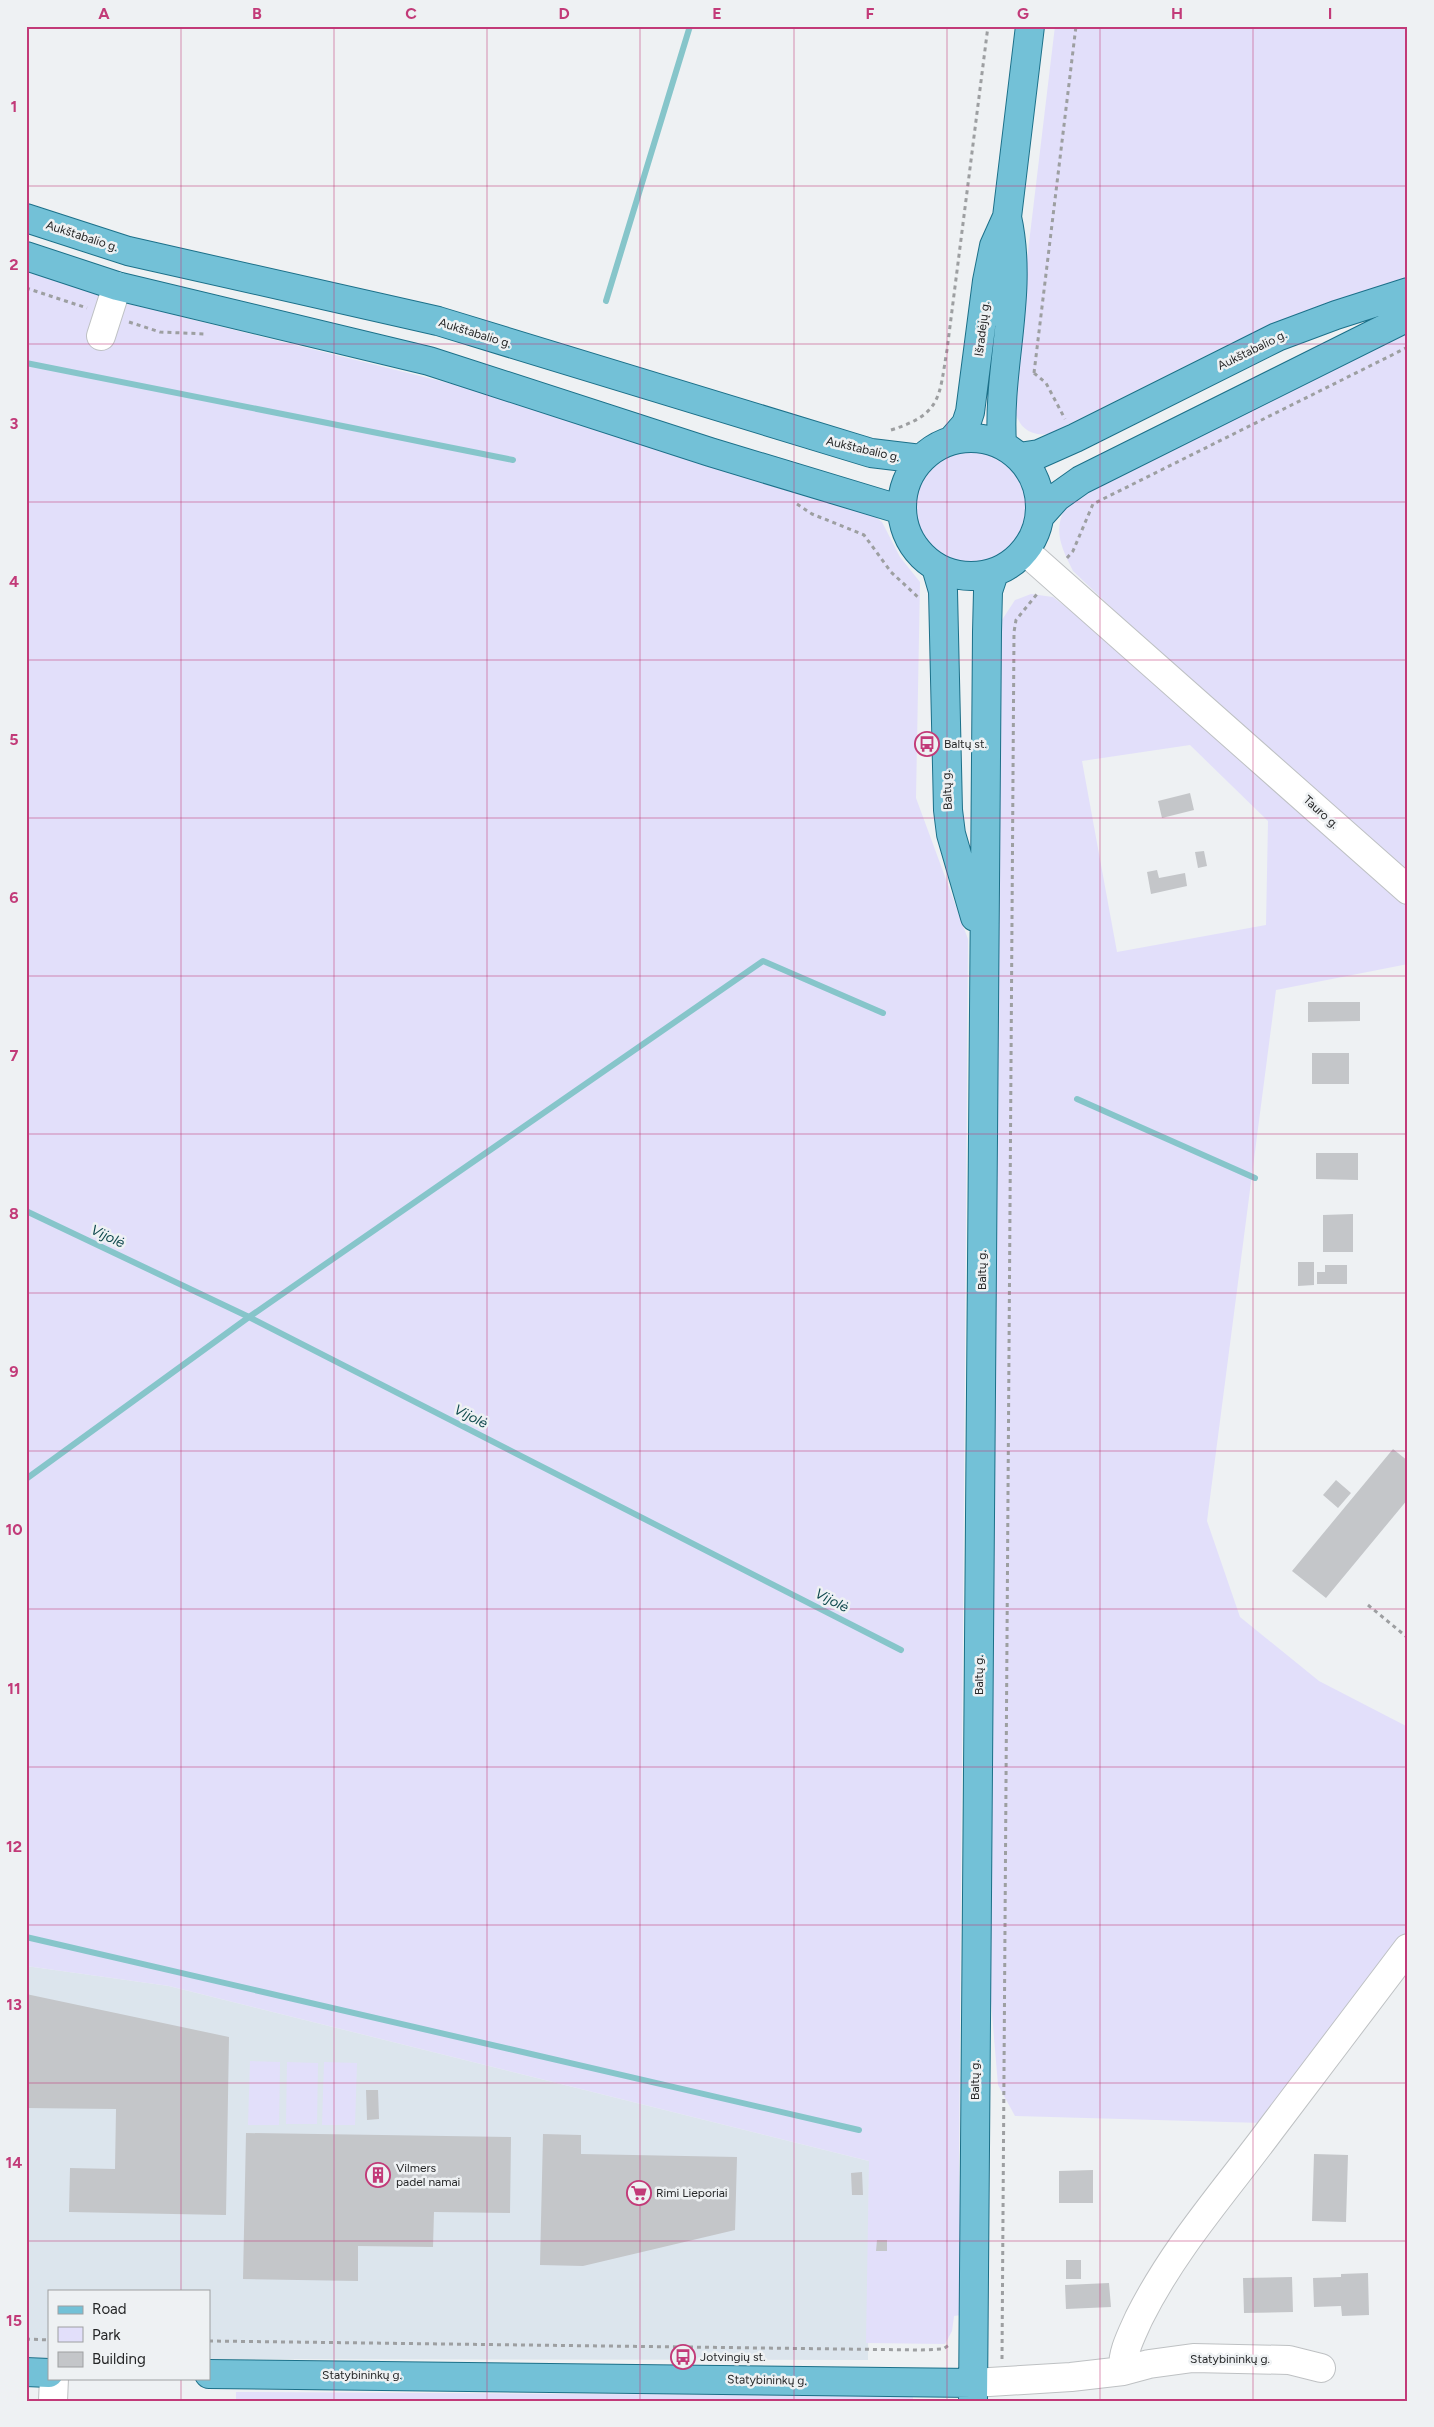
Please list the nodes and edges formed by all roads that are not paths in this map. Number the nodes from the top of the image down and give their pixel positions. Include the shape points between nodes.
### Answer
1 (1030, 26) edge
2 (1007, 217) junction
3 (26, 218) edge
4 (26, 256) edge
5 (117, 286) junction
6 (1408, 292) edge
7 (1408, 317) edge
8 (104, 326) road end
9 (953, 439) junction
10 (1010, 451) junction
11 (921, 459) junction
12 (902, 510) junction
13 (1040, 516) junction
14 (1026, 551) junction
15 (936, 567) junction
16 (994, 573) junction
17 (1408, 890) edge
18 (984, 950) junction
19 (1408, 1948) edge
20 (1321, 2368) dead end
21 (1123, 2371) junction
22 (26, 2372) edge
23 (48, 2373) edge
24 (210, 2374) edge
25 (54, 2380) edge
26 (973, 2392) edge
27 (54, 2401) edge

1 - 2 main road, Išradėjų g.
2 - 9 main road, Išradėjų g. via 994,246 989,272 970,412 966,424
2 - 10 main road, Išradėjų g. via 1013,244 1014,272 1001,408
3 - 11 main road, Aukštabalio g. via 128,251 438,321 846,446 888,456
4 - 5 main road
5 - 8 street
5 - 12 main road via 429,361
6 - 10 main road, Aukštabalio g. via 1277,337 1039,454
7 - 13 main road via 1081,480 1057,497
9 - 10 main road via 971,436
9 - 11 main road
10 - 13 main road via 1032,474 1040,495
11 - 12 main road via 903,492
12 - 15 main road via 910,540 918,553
13 - 14 main road
14 - 16 main road via 1006,568
14 - 17 street, Tauro g.
15 - 16 main road via 954,575 975,577
15 - 18 main road, Baltų g. via 944,591 948,810
16 - 18 main road, Baltų g. via 988,591
18 - 26 main road, Baltų g.
19 - 21 street via 1186,2238 1149,2298 1128,2341 1122,2360
20 - 21 street, Statybininkų g. via 1289,2360 1193,2358
21 - 26 street, Statybininkų g. via 1002,2382
22 - 23 main road
24 - 26 main road, Statybininkų g.
25 - 27 street

